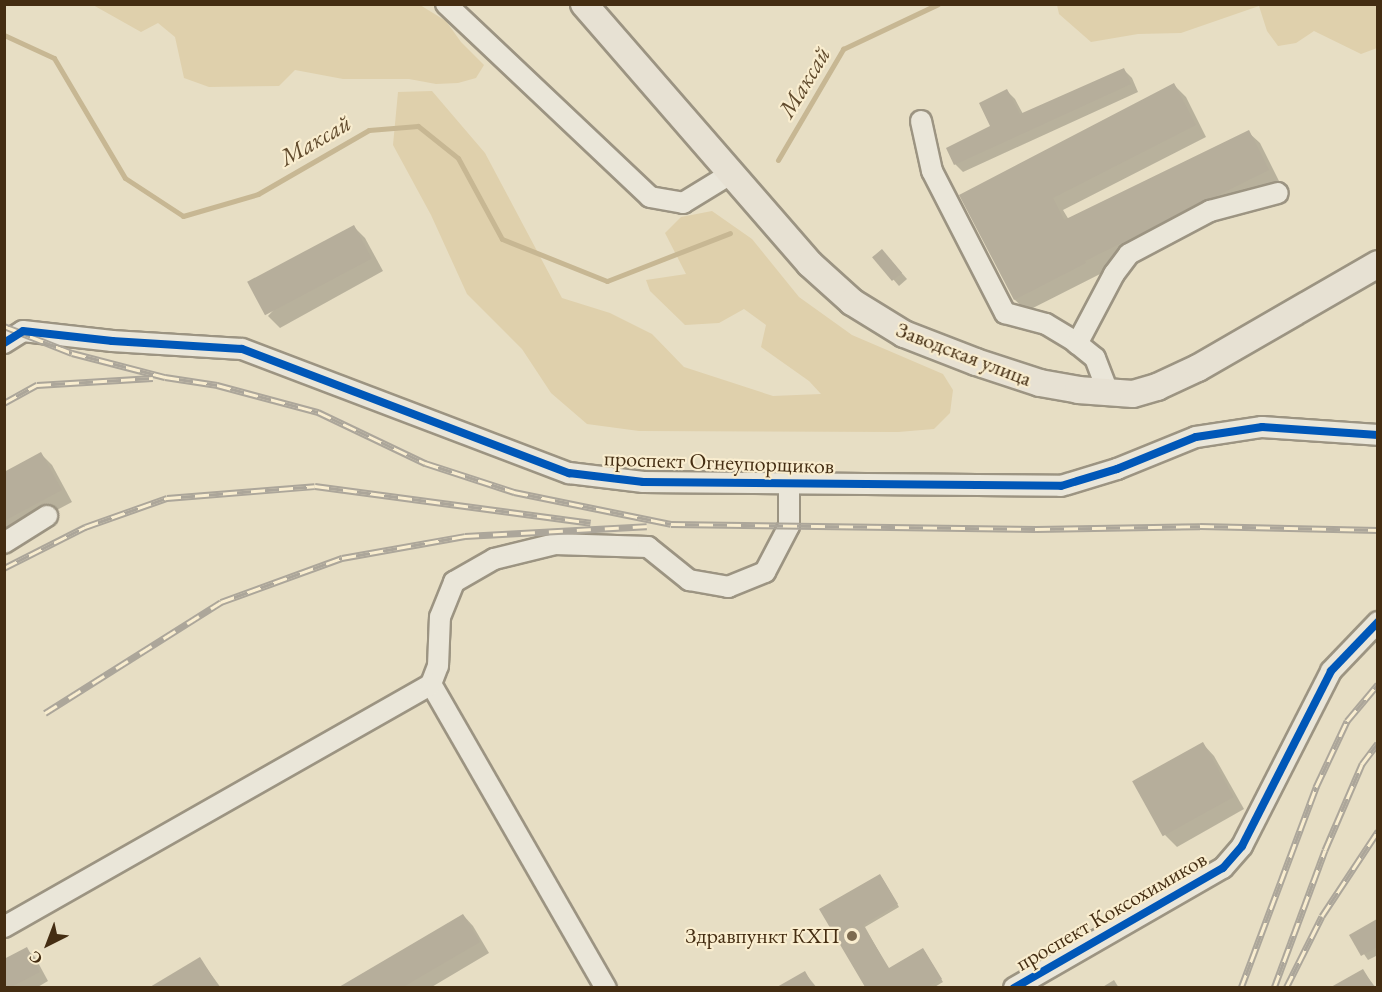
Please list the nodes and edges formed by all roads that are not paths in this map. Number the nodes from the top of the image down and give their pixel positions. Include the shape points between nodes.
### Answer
1 (446, 4) edge
2 (584, 4) edge
3 (921, 121) dead end
4 (732, 173) junction
5 (1278, 193) dead end
6 (1377, 264) edge
7 (4, 343) edge
8 (1077, 344) junction
9 (1109, 394) junction
10 (1377, 435) edge
11 (789, 483) junction
12 (47, 516) dead end
13 (4, 543) edge
14 (1377, 622) edge
15 (431, 684) junction
16 (4, 927) edge
17 (606, 987) edge
18 (1014, 987) edge

1 - 4 street via 650,197 683,203
2 - 4 main road, Заводская улица
3 - 8 street via 932,171 1005,313 1046,324
4 - 9 main road, Заводская улица via 810,264 852,302 904,334 1040,383
5 - 8 street via 1210,211 1129,254
6 - 9 main road, Заводская улица via 1198,368 1157,387 1133,394
7 - 11 street, проспект Огнеупорщиков via 23,331 111,342 242,349 569,473 643,482
8 - 9 street via 1095,358
10 - 11 street, проспект Огнеупорщиков via 1263,427 1196,437 1117,469 1061,486
11 - 15 street via 789,526 765,572 728,586 689,580 648,547 555,544 494,560 454,582 440,617 438,666
12 - 13 street
14 - 18 street, проспект Коксохимиков via 1331,671 1242,846 1223,868
15 - 16 street
15 - 17 street

